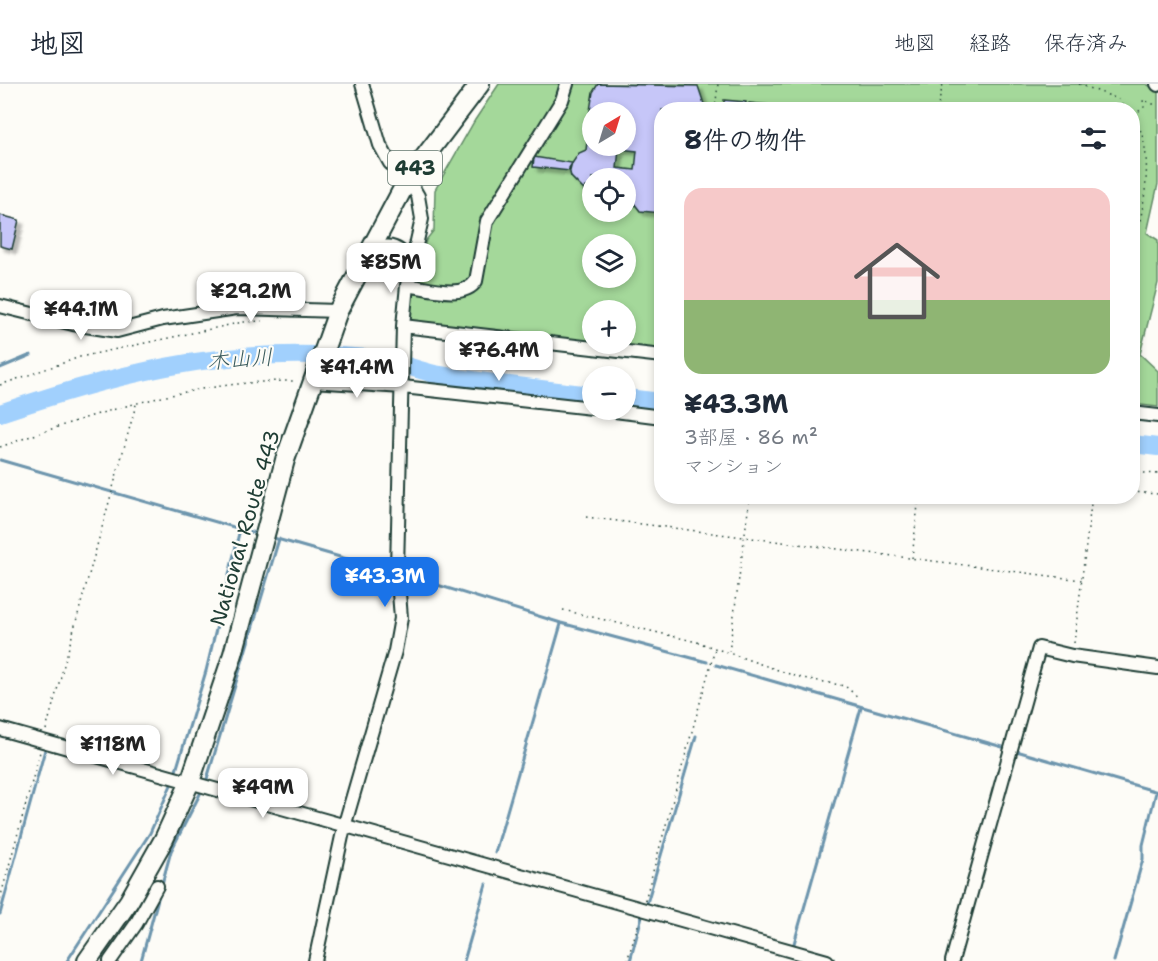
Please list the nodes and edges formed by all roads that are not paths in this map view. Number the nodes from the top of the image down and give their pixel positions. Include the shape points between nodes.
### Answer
1 (362, 84) edge
2 (480, 84) edge
3 (567, 84) edge
4 (408, 178) junction
5 (362, 261) junction
6 (411, 266) junction
7 (407, 285) junction
8 (0, 306) edge
9 (337, 315) junction
10 (403, 328) junction
11 (654, 355) edge
12 (313, 381) junction
13 (403, 387) junction
14 (582, 407) edge
15 (636, 414) edge
16 (1140, 414) edge
17 (654, 416) edge
18 (1158, 416) edge
19 (1158, 668) edge
20 (0, 729) edge
21 (190, 782) junction
22 (344, 827) junction
23 (157, 886) dead end
24 (136, 906) junction
25 (87, 961) edge
26 (110, 961) edge
27 (315, 961) edge
28 (827, 961) edge
29 (952, 961) edge

1 - 4 street via 380,145 390,163
2 - 4 highway, National Route 443 / 443
3 - 7 street via 562,100 486,221 476,281 462,292
4 - 5 highway, National Route 443 / 443
4 - 6 street via 418,196 422,219
5 - 6 street via 373,251 391,246 400,250
5 - 9 highway, National Route 443 / 443
6 - 7 street
7 - 10 street
8 - 9 street via 117,331 163,319 237,308
9 - 12 highway, National Route 443 / 443
10 - 11 street
10 - 13 street
12 - 13 street
12 - 21 highway, National Route 443 / 443 via 285,460 220,697
13 - 14 street
13 - 22 street via 397,568 401,618
15 - 17 street
16 - 18 street
19 - 29 street via 1039,648
20 - 21 street
21 - 22 street
21 - 24 highway, National Route 443 / 443
22 - 27 street
22 - 28 street
23 - 24 street
24 - 25 highway, National Route 443 / 443
24 - 26 street

